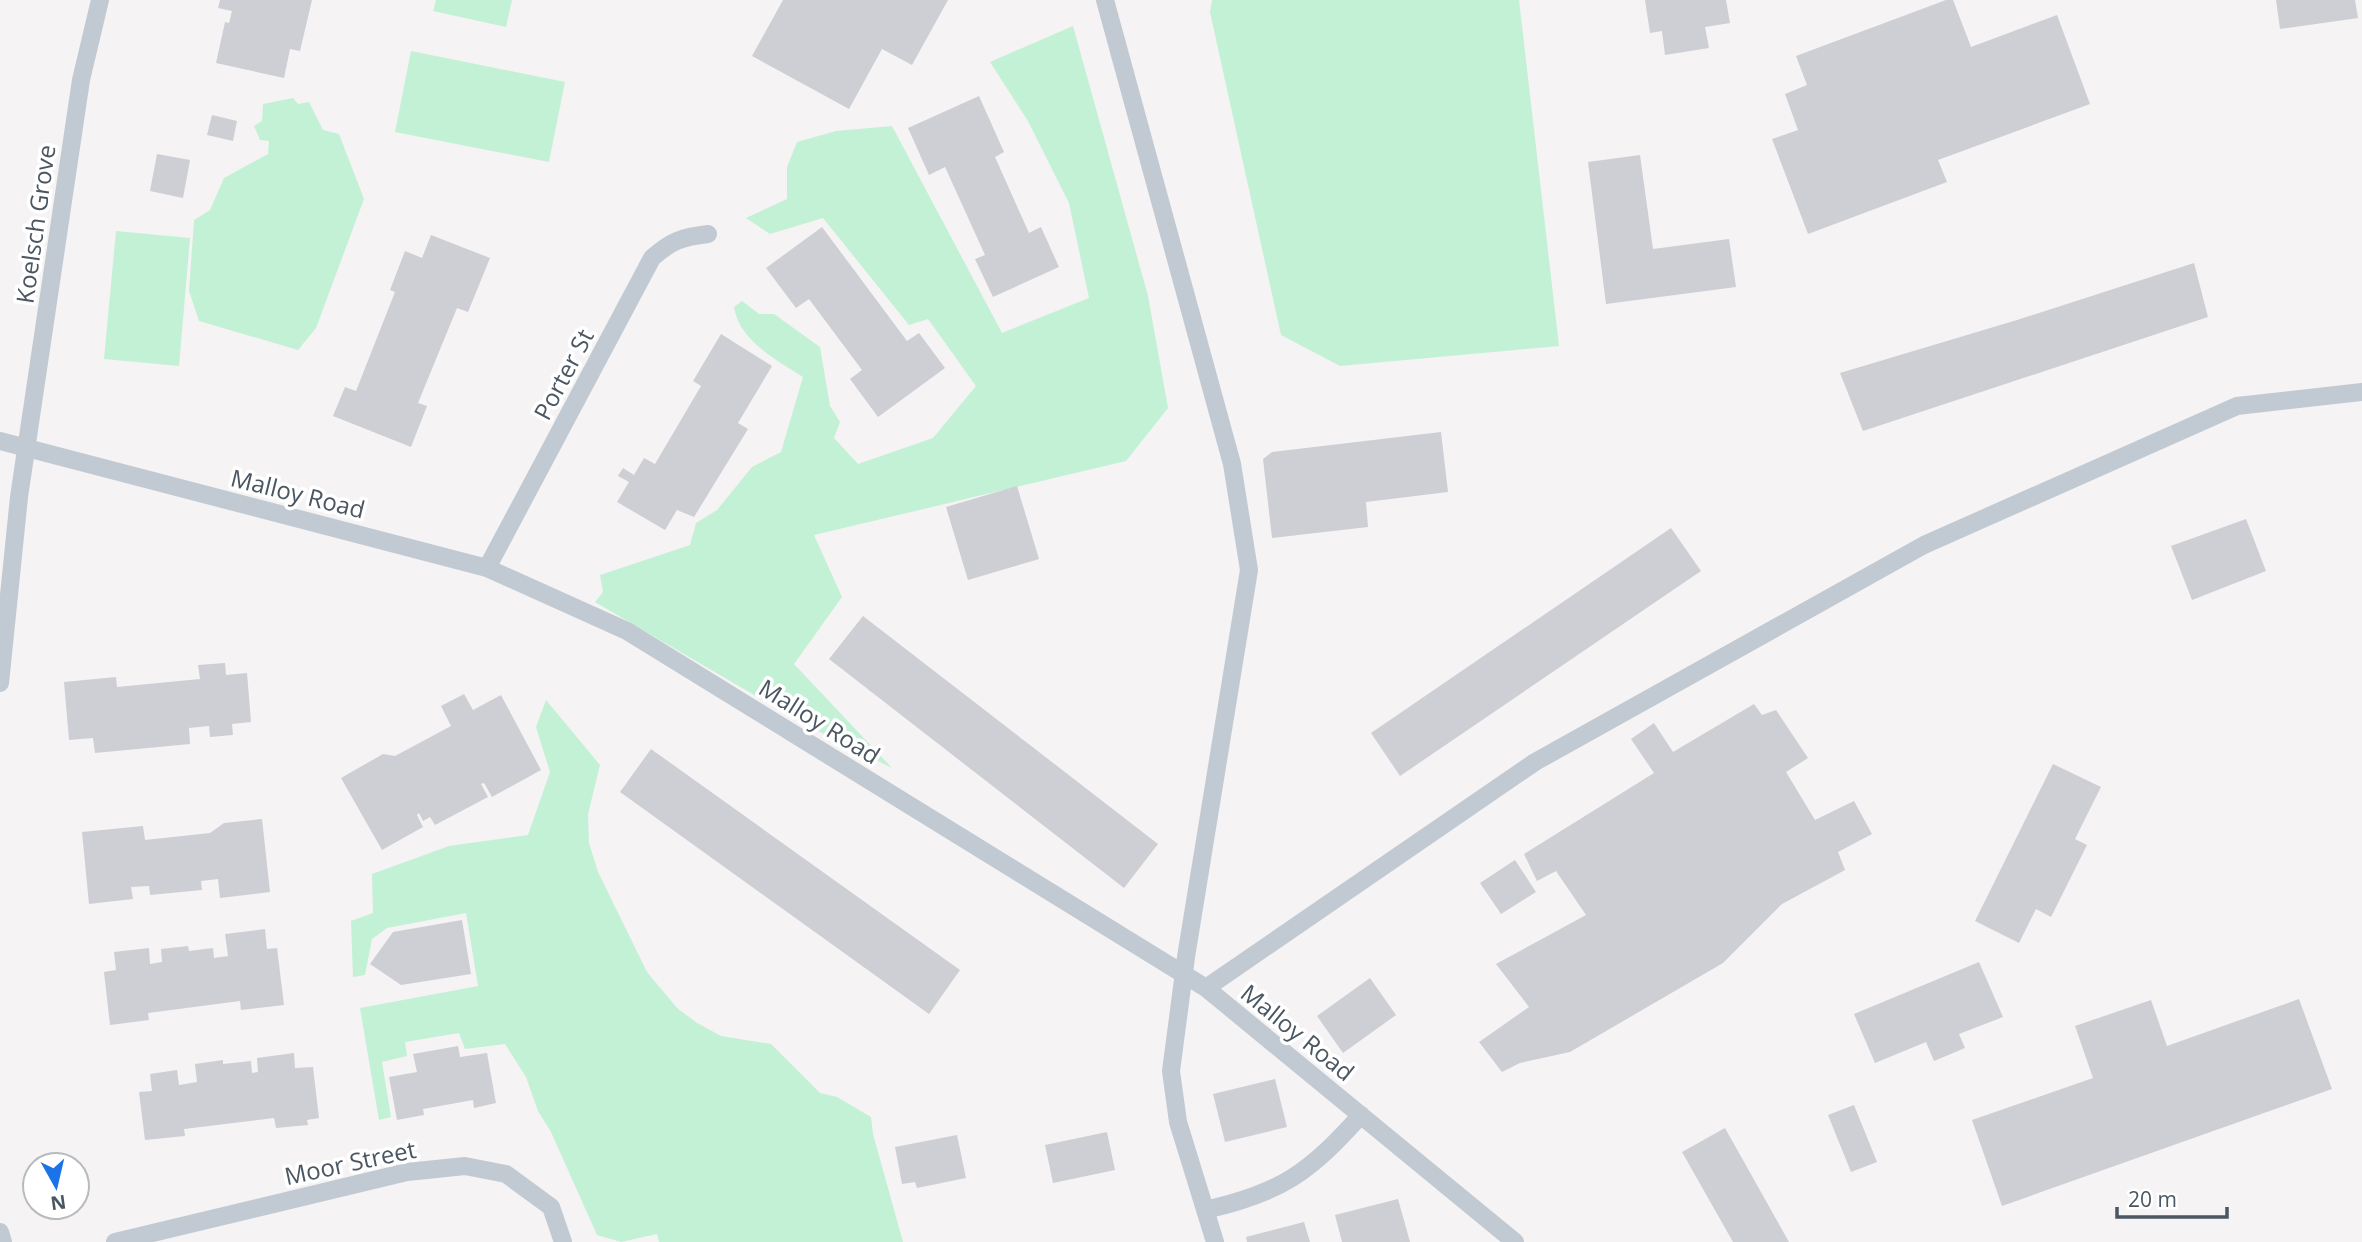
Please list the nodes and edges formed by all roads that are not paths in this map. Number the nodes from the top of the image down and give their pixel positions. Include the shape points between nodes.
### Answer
1 (100, 0) edge
2 (1104, 0) edge
3 (708, 234) dead end
4 (2362, 392) edge
5 (0, 441) edge
6 (27, 449) junction
7 (487, 568) junction
8 (0, 683) edge
9 (1184, 974) junction
10 (1206, 988) junction
11 (1362, 1115) junction
12 (1205, 1210) junction
13 (0, 1232) edge
14 (3, 1242) edge
15 (115, 1242) edge
16 (563, 1242) edge
17 (1214, 1242) edge
18 (1516, 1242) edge

1 - 6 lane, Koelsch Grove via 81,80
2 - 9 lane via 1232,464 1249,570
3 - 7 lane, Porter St via 668,244 652,258
4 - 10 lane via 2237,406 1924,545 1535,762
5 - 6 lane, Malloy Road
6 - 7 lane, Malloy Road
6 - 8 lane, Koelsch Grove
7 - 9 lane, Malloy Road via 627,631
9 - 10 lane, Malloy Road
9 - 12 lane via 1171,1071 1178,1122
10 - 11 lane, Malloy Road
11 - 12 lane via 1309,1168 1282,1185
11 - 18 lane, Malloy Road
12 - 17 lane
13 - 14 lane
15 - 16 lane, Moor Street via 407,1172 465,1166 506,1174 551,1207

